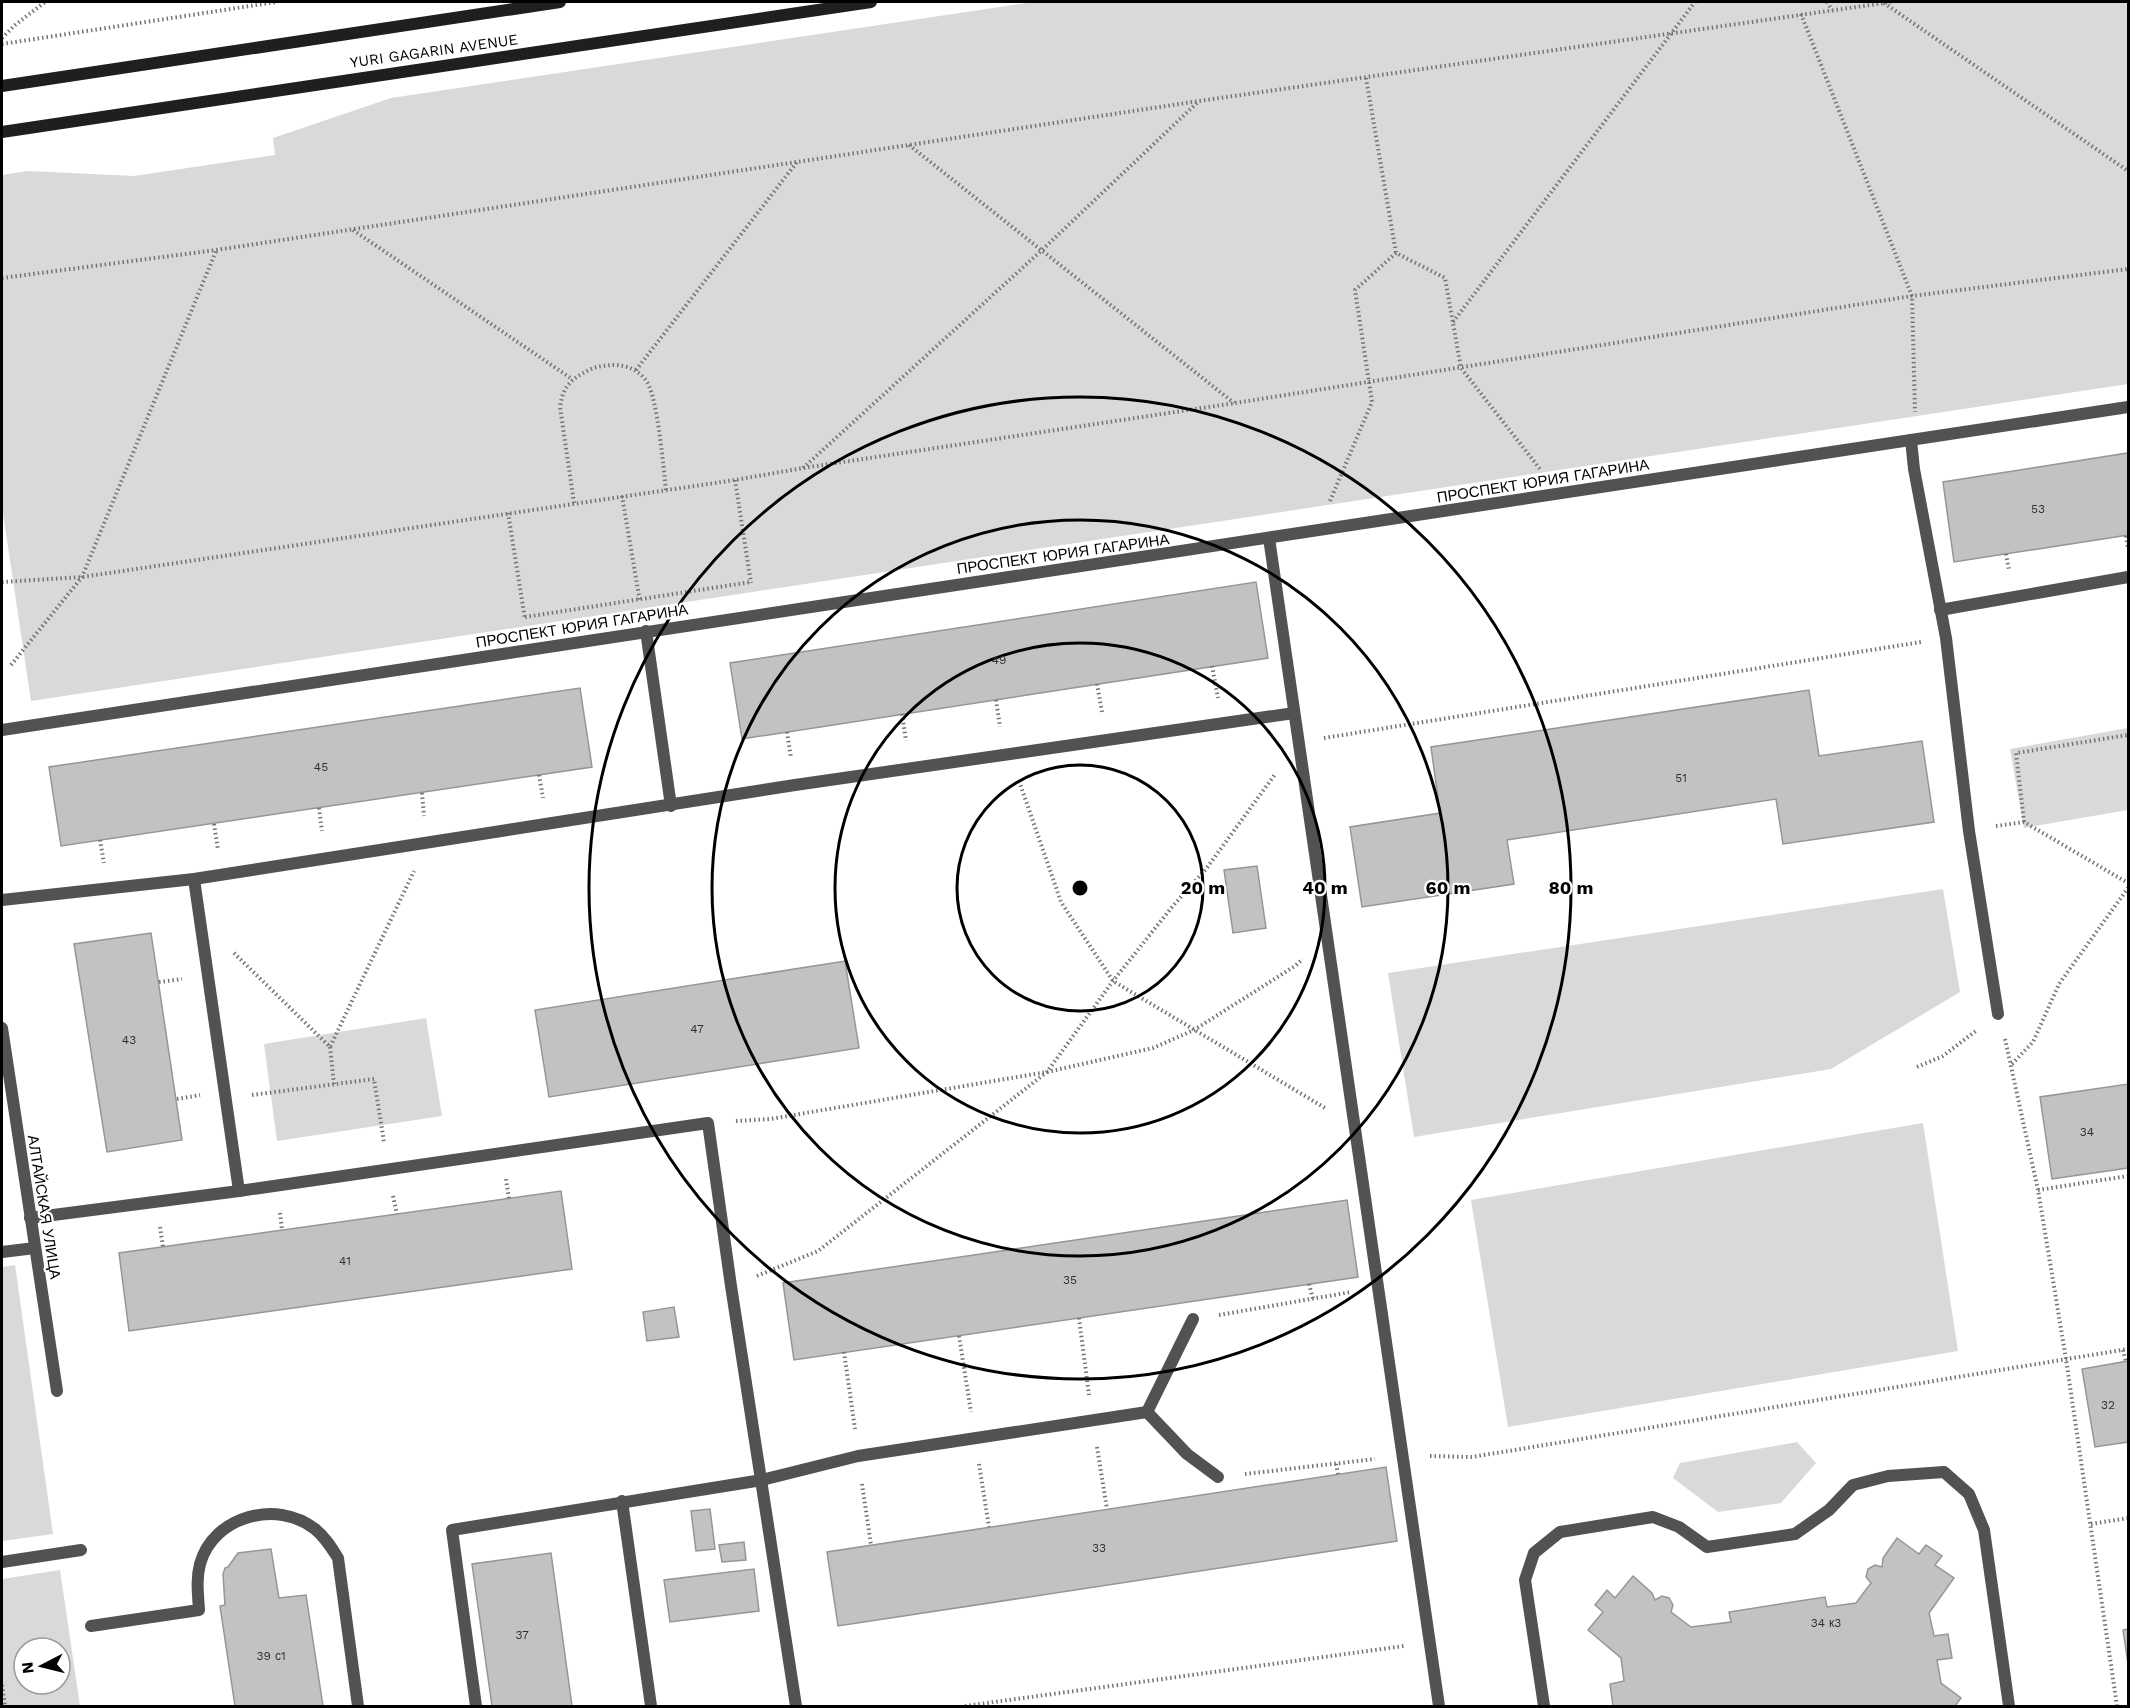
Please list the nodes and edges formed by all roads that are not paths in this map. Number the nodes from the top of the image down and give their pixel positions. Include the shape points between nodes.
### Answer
1 (560, 2) edge
2 (872, 2) edge
3 (2, 86) edge
4 (2, 132) edge
5 (2128, 408) edge
6 (1911, 440) junction
7 (1269, 538) junction
8 (2128, 577) edge
9 (1940, 610) junction
10 (646, 632) junction
11 (1294, 713) junction
12 (2, 730) edge
13 (671, 806) junction
14 (194, 879) junction
15 (2, 900) edge
16 (1998, 1014) road end
17 (2, 1028) edge
18 (239, 1191) junction
19 (30, 1218) junction
20 (35, 1248) junction
21 (2, 1252) edge
22 (1193, 1319) road end
23 (57, 1391) dead end
24 (1147, 1412) junction
25 (1218, 1477) road end
26 (762, 1480) junction
27 (622, 1501) junction
28 (81, 1550) dead end
29 (2, 1562) edge
30 (91, 1626) dead end
31 (358, 1707) edge
32 (476, 1707) edge
33 (651, 1707) edge
34 (796, 1707) edge
35 (1439, 1707) edge
36 (1544, 1707) edge
37 (2009, 1707) edge

1 - 3 main road, YURI GAGARIN AVENUE
2 - 4 main road, YURI GAGARIN AVENUE
5 - 6 street, ПРОСПЕКТ ЮРИЯ ГАГАРИНА
6 - 7 street, ПРОСПЕКТ ЮРИЯ ГАГАРИНА
6 - 9 street
7 - 10 street, ПРОСПЕКТ ЮРИЯ ГАГАРИНА
7 - 11 street
8 - 9 street
9 - 16 street
10 - 12 street, ПРОСПЕКТ ЮРИЯ ГАГАРИНА
10 - 13 street
11 - 13 street
11 - 35 street
13 - 14 street
14 - 15 street
14 - 18 street
17 - 19 street, АЛТАЙСКАЯ УЛИЦА
18 - 19 street
18 - 26 street via 708,1124
19 - 20 street, АЛТАЙСКАЯ УЛИЦА
20 - 21 street
20 - 23 street, АЛТАЙСКАЯ УЛИЦА
22 - 24 street
24 - 25 street via 1186,1454
24 - 26 street via 858,1456
26 - 27 street
26 - 34 street
27 - 32 street via 452,1530
27 - 33 street
28 - 29 street
30 - 31 street via 199,1610 200,1562 223,1530 259,1514 297,1518 328,1541 338,1558
36 - 37 street via 1526,1580 1534,1553 1560,1532 1653,1517 1678,1527 1707,1547 1795,1534 1829,1510 1853,1485 1888,1476 1944,1472 1969,1494 1984,1530

